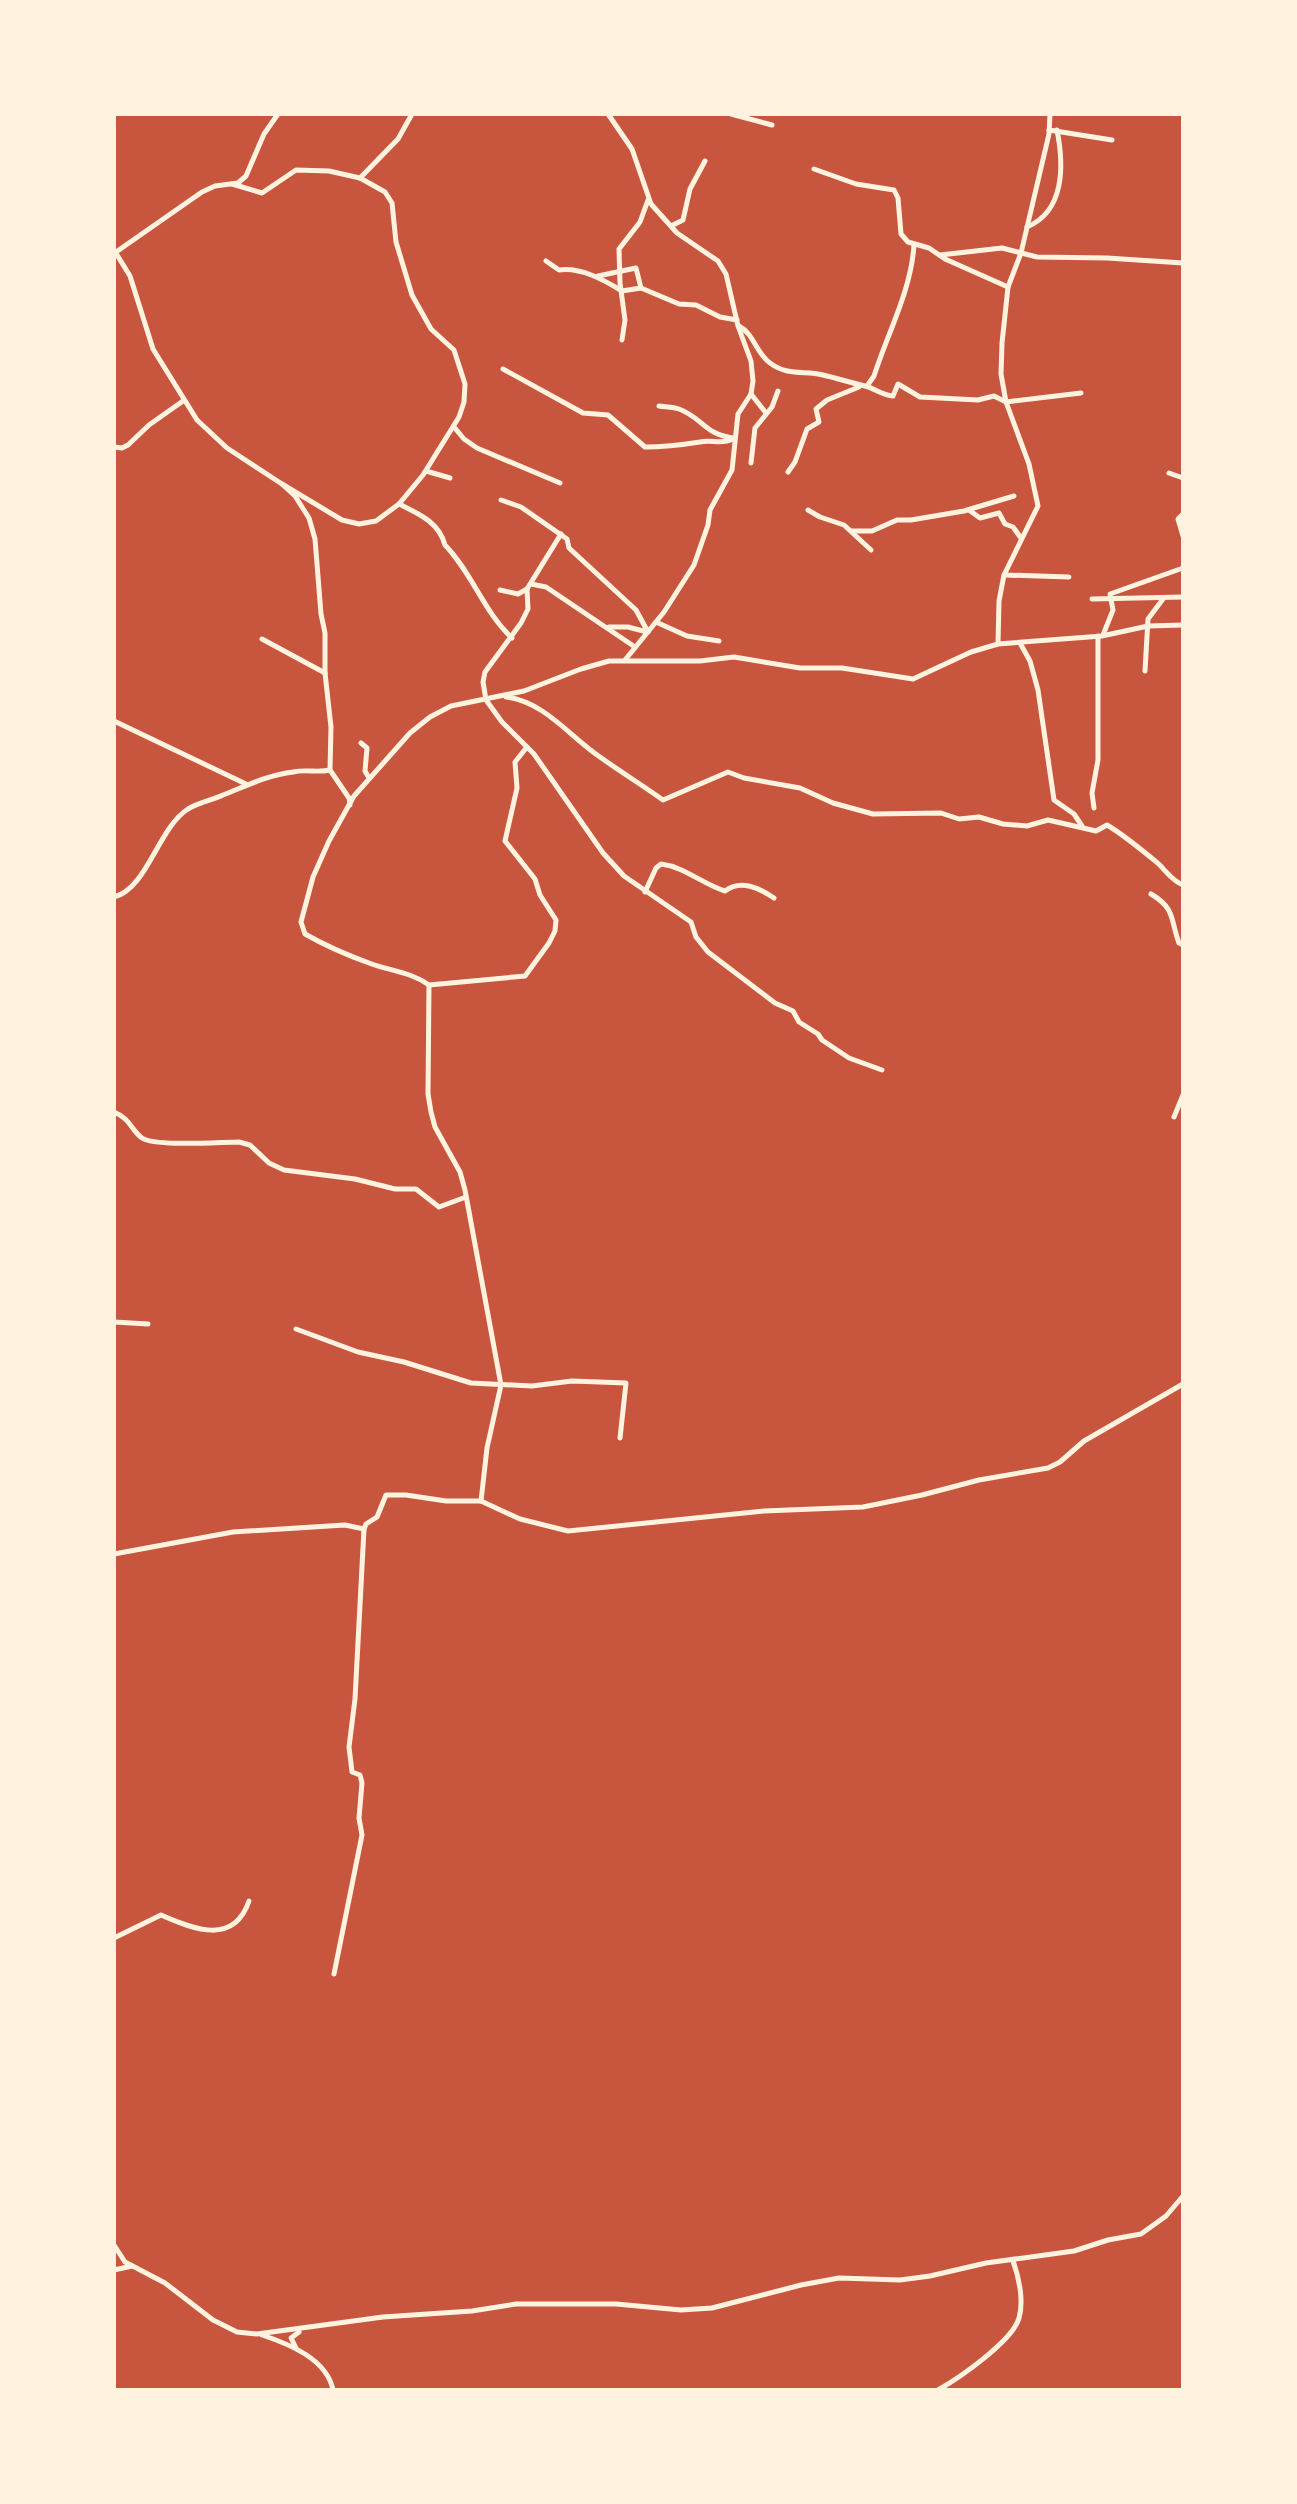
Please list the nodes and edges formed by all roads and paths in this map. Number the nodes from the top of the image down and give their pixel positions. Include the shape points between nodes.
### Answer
1 (278, 114) edge
2 (412, 114) edge
3 (608, 114) edge
4 (731, 114) edge
5 (1050, 114) edge
6 (772, 125) dead end
7 (1049, 130) junction
8 (1057, 130) junction
9 (1112, 140) dead end
10 (705, 161) dead end
11 (814, 169) dead end
12 (360, 178) junction
13 (232, 184) junction
14 (648, 199) junction
15 (645, 210) junction
16 (656, 211) junction
17 (671, 226) junction
18 (1026, 227) junction
19 (914, 245) junction
20 (115, 251) edge
21 (1021, 253) junction
22 (940, 255) junction
23 (546, 261) dead end
24 (1183, 263) edge
25 (619, 270) junction
26 (597, 276) junction
27 (1008, 287) junction
28 (641, 288) junction
29 (622, 291) junction
30 (738, 323) junction
31 (622, 340) dead end
32 (503, 369) dead end
33 (864, 386) junction
34 (778, 391) dead end
35 (1081, 393) dead end
36 (751, 394) junction
37 (183, 401) junction
38 (1006, 402) junction
39 (659, 406) dead end
40 (766, 413) junction
41 (454, 427) junction
42 (734, 439) junction
43 (114, 447) edge
44 (751, 463) dead end
45 (426, 471) junction
46 (788, 472) dead end
47 (1169, 473) dead end
48 (450, 478) dead end
49 (1183, 478) edge
50 (560, 483) dead end
51 (282, 484) junction
52 (1014, 496) dead end
53 (501, 500) dead end
54 (399, 504) junction
55 (808, 510) dead end
56 (969, 510) junction
57 (1183, 514) edge
58 (852, 531) junction
59 (561, 534) junction
60 (1183, 536) edge
61 (1021, 539) junction
62 (871, 550) dead end
63 (1183, 568) edge
64 (1004, 575) junction
65 (1069, 577) dead end
66 (529, 587) junction
67 (500, 590) dead end
68 (1183, 597) edge
69 (1163, 598) junction
70 (1092, 599) dead end
71 (1111, 600) junction
72 (656, 622) junction
73 (1183, 625) edge
74 (1148, 626) junction
75 (607, 627) junction
76 (648, 632) junction
77 (1100, 636) junction
78 (512, 638) junction
79 (262, 639) dead end
80 (719, 641) dead end
81 (1020, 643) junction
82 (998, 644) junction
83 (635, 647) junction
84 (624, 660) junction
85 (1145, 671) dead end
86 (325, 673) junction
87 (503, 697) junction
88 (486, 700) junction
89 (114, 721) edge
90 (361, 743) dead end
91 (527, 747) junction
92 (330, 770) junction
93 (369, 778) junction
94 (247, 785) junction
95 (350, 806) junction
96 (1094, 808) dead end
97 (1082, 826) junction
98 (1183, 885) edge
99 (645, 892) junction
100 (1151, 894) dead end
101 (114, 897) edge
102 (774, 898) dead end
103 (1183, 945) edge
104 (429, 985) junction
105 (882, 1070) dead end
106 (1183, 1095) edge
107 (114, 1112) edge
108 (1174, 1117) dead end
109 (466, 1197) junction
110 (114, 1322) edge
111 (148, 1324) dead end
112 (296, 1329) dead end
113 (1183, 1384) edge
114 (501, 1385) junction
115 (620, 1438) dead end
116 (481, 1501) junction
117 (364, 1529) junction
118 (114, 1554) edge
119 (249, 1901) dead end
120 (114, 1938) edge
121 (334, 1974) dead end
122 (1183, 2196) edge
123 (114, 2245) edge
124 (1013, 2261) junction
125 (133, 2266) junction
126 (114, 2270) edge
127 (320, 2326) junction
128 (257, 2334) junction
129 (300, 2351) junction
130 (333, 2390) edge
131 (938, 2390) edge

1 - 13 street via 249,172
2 - 12 street via 398,139
3 - 14 street via 632,149
4 - 6 street
5 - 7 street
7 - 8 street
7 - 18 street
8 - 9 street
8 - 18 street via 1058,197 1041,221
10 - 17 street via 690,189 683,220
11 - 19 street via 894,190 901,234
12 - 13 street via 296,170 266,192
12 - 41 street via 389,198 412,295 425,321 458,359 465,397
13 - 20 street via 202,192
14 - 15 street
14 - 16 street
15 - 16 street
15 - 25 street via 619,249
16 - 17 street
17 - 30 street via 718,261
18 - 21 street
19 - 22 street
19 - 33 street via 906,289 874,376
20 - 37 street via 130,276 153,349
21 - 22 street via 1002,248
21 - 24 street
21 - 27 street
22 - 27 street
23 - 26 street via 559,270
25 - 26 street
25 - 28 street via 636,268
25 - 29 street
26 - 29 street
27 - 38 street via 1001,374
28 - 29 street
28 - 30 street
29 - 31 street
30 - 33 street via 776,367
30 - 36 street via 751,361
32 - 42 street via 583,413 608,415 645,447
33 - 38 street via 893,396 898,384 920,397 994,396
33 - 46 street via 816,409 819,422 807,429
34 - 40 street
35 - 38 street
36 - 40 street
36 - 42 street via 738,414
37 - 43 street via 128,445
37 - 51 street via 215,438
38 - 61 street via 1038,506
39 - 42 street via 678,408 716,436
40 - 44 street via 755,428
41 - 45 street
41 - 50 street via 477,448
42 - 72 street via 732,470 710,510 694,565
45 - 48 street
45 - 54 street
47 - 49 street
51 - 54 street via 350,523 376,521
51 - 86 street via 309,518 315,539
52 - 56 street
53 - 59 street
54 - 78 street via 426,517 442,533 445,545
55 - 58 street
56 - 58 street
56 - 61 street via 980,518 999,513
57 - 60 street via 1178,519
58 - 62 street
59 - 66 street
59 - 76 street via 569,548 636,610
61 - 64 street
63 - 71 street via 1110,594
64 - 65 street
64 - 82 street
66 - 67 street via 518,594
66 - 75 street via 546,587
66 - 78 street via 528,609
68 - 69 street
69 - 71 street
69 - 74 street
70 - 71 street
71 - 77 street via 1113,610
72 - 76 street
72 - 80 street via 687,636
73 - 74 street
74 - 77 street
74 - 85 street
75 - 76 street
75 - 83 street
76 - 83 street
77 - 81 street
77 - 96 street
78 - 88 street via 485,672
79 - 86 street
81 - 82 street
81 - 97 street via 1038,690 1054,800
82 - 84 street via 913,679 734,657
83 - 84 street
84 - 87 street via 595,664
86 - 92 street
87 - 88 street
87 - 97 street via 523,699 546,713 663,800 728,772 800,788 873,814 941,813 1003,824 1027,826 1048,820
88 - 91 street
88 - 93 street via 451,706 430,717
89 - 94 street
90 - 93 street via 367,748
91 - 99 street via 603,853
91 - 104 street via 515,762 517,788 505,841 535,879 556,920 555,931 525,976
92 - 94 street via 287,772
92 - 95 street
93 - 95 street
94 - 101 street via 186,810 165,832 137,879
95 - 104 street via 313,877 303,930 333,948
97 - 98 street via 1096,831 1107,825
99 - 102 street via 661,864 717,889 725,891 734,884 756,887
99 - 105 street via 691,922 708,952 793,1011 822,1040 849,1058
100 - 103 street via 1171,911
104 - 109 street via 429,1103
106 - 108 street
107 - 109 street via 147,1140 239,1142 284,1170 416,1189 439,1207
109 - 114 street
110 - 111 street
112 - 114 street via 445,1377
113 - 116 street via 1048,1468 863,1507 764,1511 568,1531 520,1519
114 - 115 street via 626,1383
114 - 116 street
116 - 117 street via 386,1495 377,1517
117 - 118 street via 345,1525 233,1532
117 - 121 street via 349,1747 350,1767 362,1783 362,1835
119 - 120 street via 235,1926 225,1930 161,1915
122 - 124 street via 1141,2234
123 - 125 street
124 - 127 street via 900,2280 839,2278 695,2310 516,2304
124 - 131 street via 1017,2324 974,2367
125 - 126 street
125 - 128 street via 226,2327
127 - 128 street
127 - 129 street via 291,2338
128 - 129 street
129 - 130 street via 330,2377

